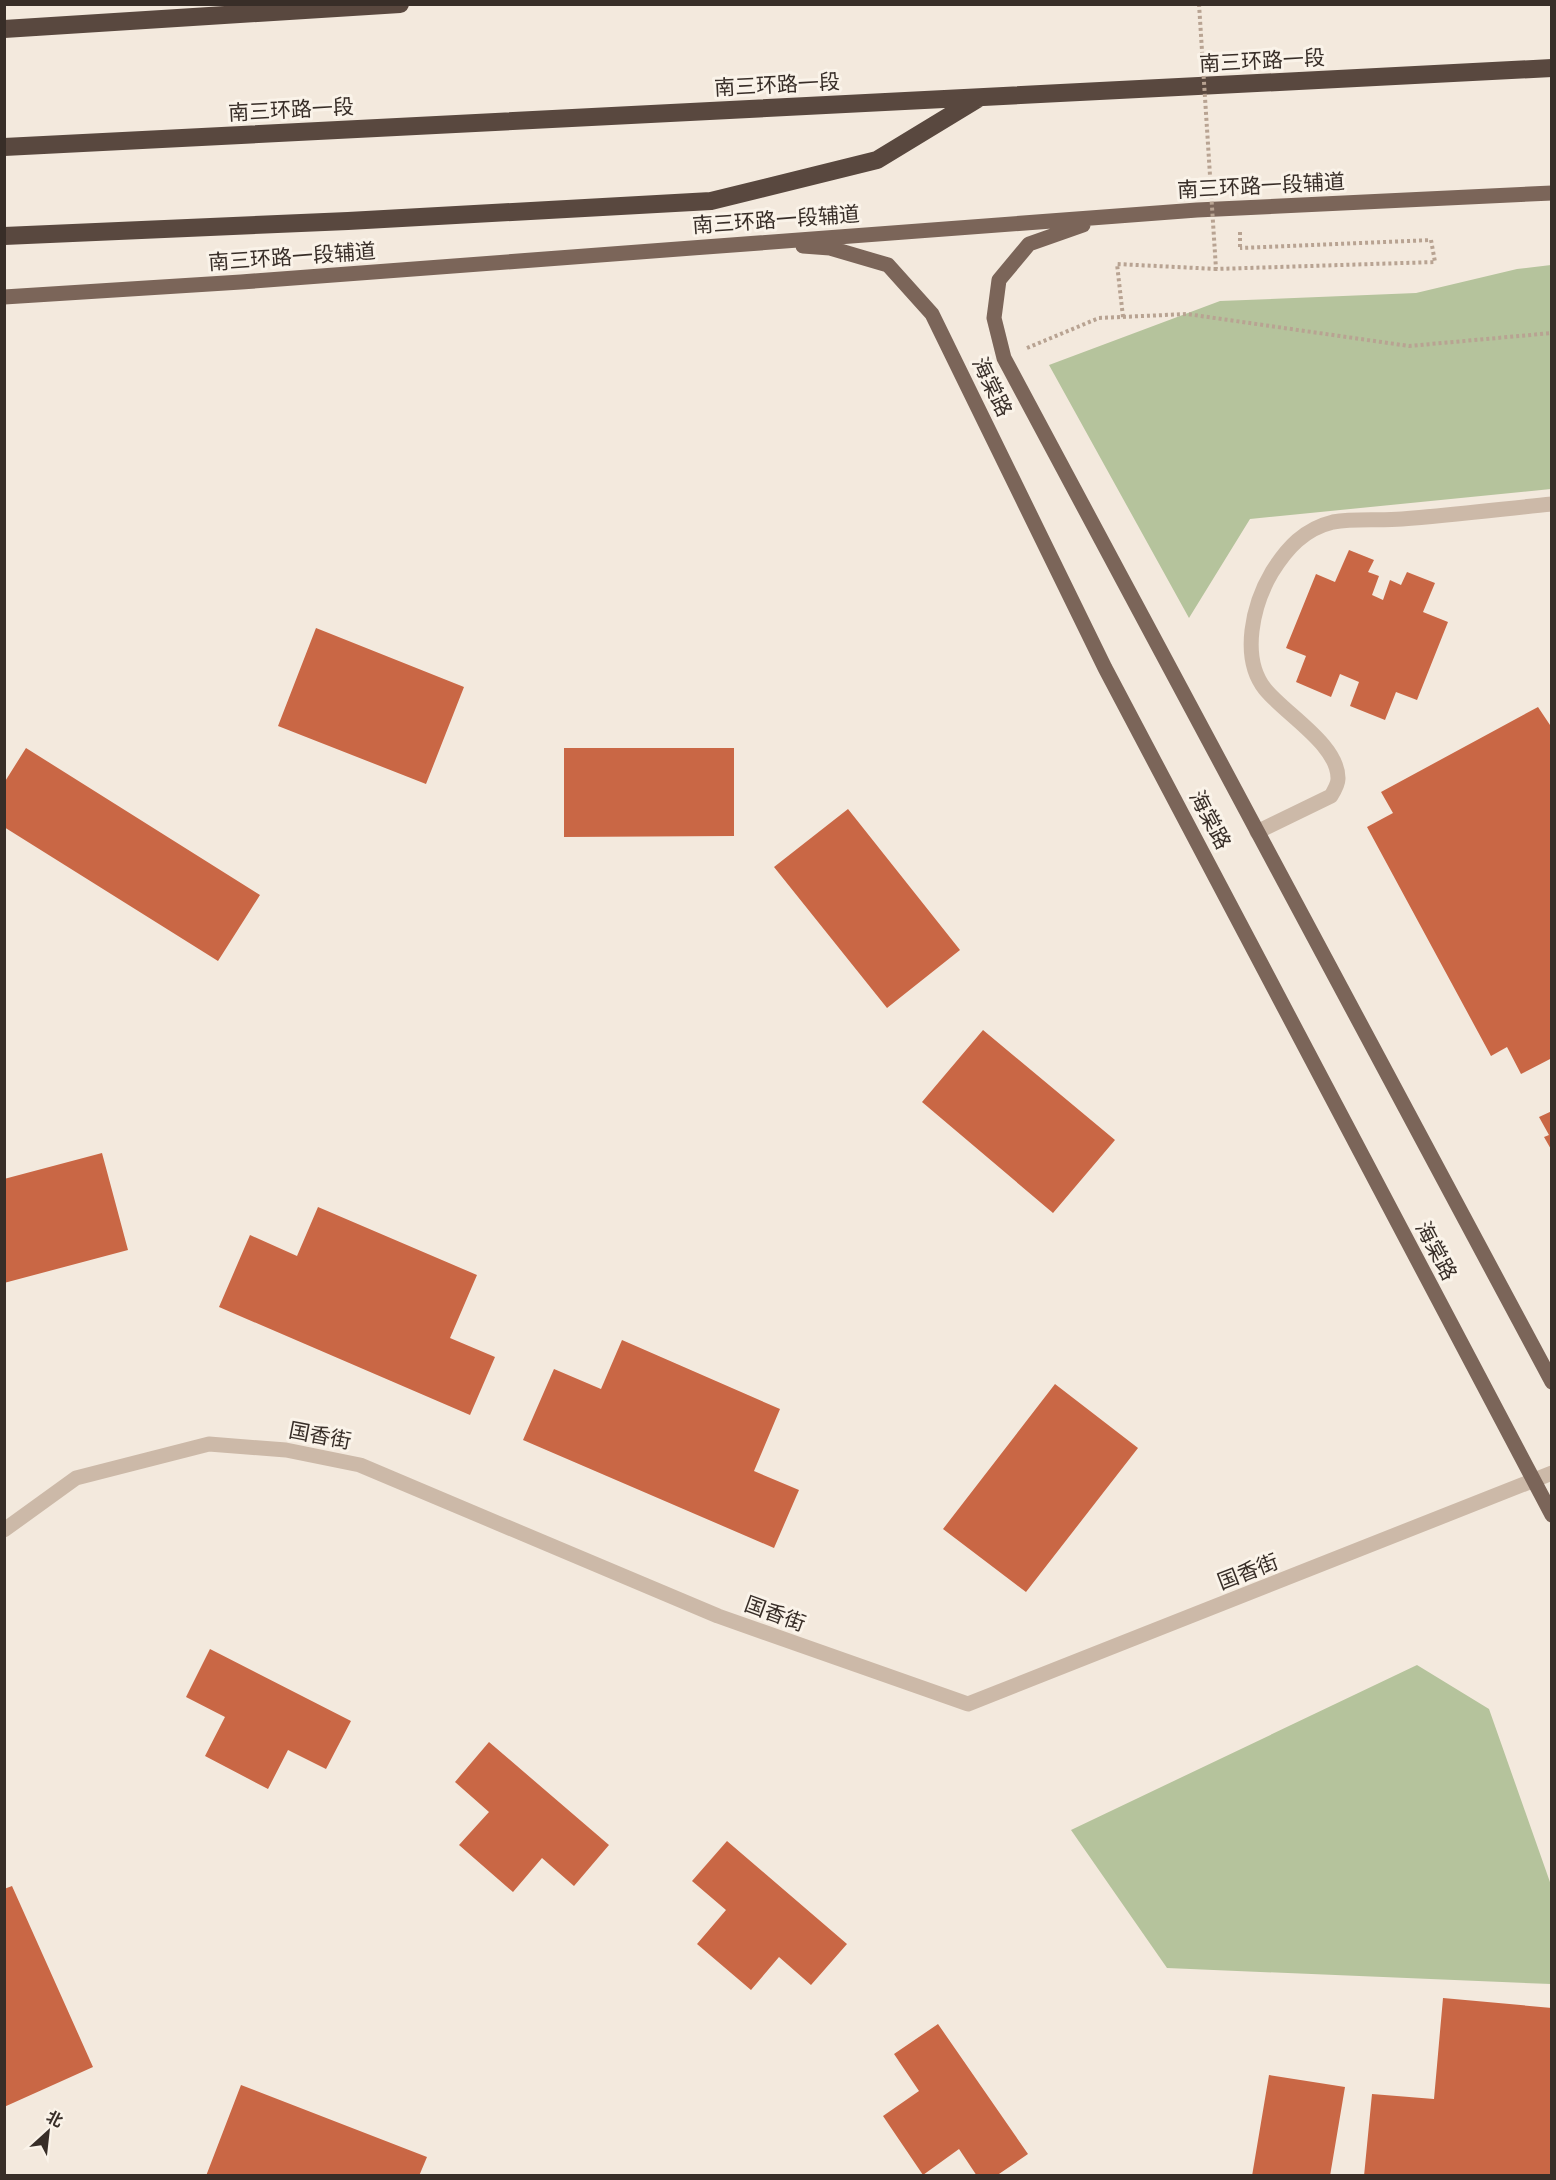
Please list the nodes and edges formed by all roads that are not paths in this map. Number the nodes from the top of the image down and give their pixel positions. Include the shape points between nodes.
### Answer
1 (400, 4) edge
2 (4, 29) edge
3 (1551, 68) edge
4 (980, 97) junction
5 (4, 147) edge
6 (1551, 193) edge
7 (1100, 219) junction
8 (4, 236) edge
9 (761, 241) junction
10 (4, 297) edge
11 (1551, 504) edge
12 (1257, 832) junction
13 (1551, 1382) edge
14 (1551, 1473) edge
15 (1533, 1482) junction
16 (1551, 1515) edge
17 (4, 1530) edge

1 - 2 highway
3 - 4 highway, 南三环路一段
4 - 5 highway, 南三环路一段
4 - 8 highway via 877,160 711,201
6 - 7 main road, 南三环路一段辅道 via 1197,210
7 - 9 main road, 南三环路一段辅道
7 - 12 main road, 海棠路 via 1029,244 999,280 994,318 1004,358
9 - 10 main road, 南三环路一段辅道
9 - 15 main road, 海棠路 via 830,248 888,265 932,314 1105,668
11 - 12 street via 1334,522 1302,534 1281,557 1263,588 1252,627 1253,659 1264,687 1320,741 1335,762 1338,780 1331,796
12 - 13 main road, 海棠路
14 - 15 street, 国香街
15 - 16 main road, 海棠路
15 - 17 street, 国香街 via 968,1704 718,1616 360,1465 286,1450 210,1444 76,1478

